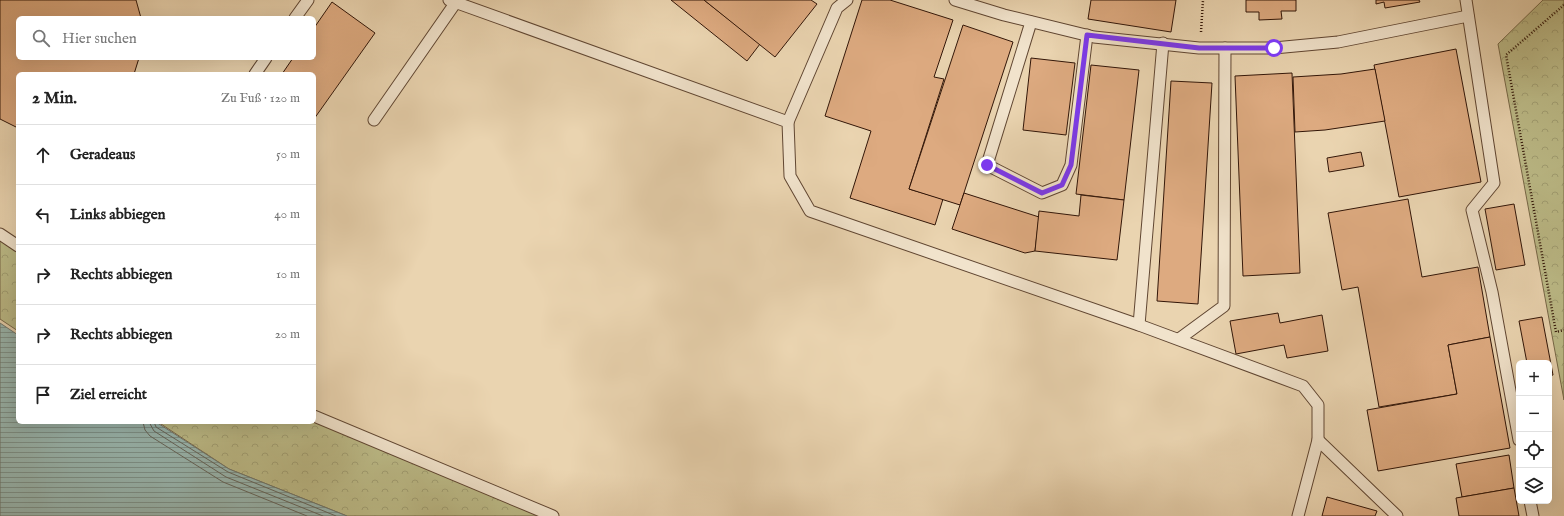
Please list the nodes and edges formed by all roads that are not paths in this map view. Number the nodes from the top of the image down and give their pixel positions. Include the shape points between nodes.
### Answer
1 (308, 0) edge
2 (848, 0) edge
3 (955, 0) edge
4 (1466, 0) edge
5 (453, 1) edge
6 (296, 16) edge
7 (1468, 16) junction
8 (1031, 22) junction
9 (1087, 35) junction
10 (1163, 43) junction
11 (1225, 48) junction
12 (265, 60) edge
13 (256, 72) edge
14 (374, 120) dead end
15 (788, 122) junction
16 (0, 234) edge
17 (16, 245) edge
18 (1139, 324) junction
19 (1179, 339) junction
20 (316, 417) edge
21 (1518, 432) edge
22 (1318, 440) junction
23 (1531, 504) edge
24 (553, 516) edge
25 (1298, 516) edge
26 (1397, 516) edge
27 (1533, 516) edge

1 - 6 lane
2 - 15 lane via 837,8
3 - 8 lane
4 - 7 lane
5 - 14 lane
5 - 15 lane
7 - 11 lane via 1338,42 1274,48
7 - 21 lane via 1494,183 1472,210 1492,292
8 - 9 lane
8 - 9 lane via 987,165 1042,193 1062,185 1071,165
9 - 10 lane
10 - 11 lane via 1199,48
10 - 18 lane
11 - 19 lane via 1224,306
12 - 13 lane
15 - 18 lane via 790,176 810,211
16 - 17 lane
18 - 19 lane
19 - 22 lane via 1303,386 1318,405
20 - 24 lane
22 - 25 lane
22 - 26 lane
23 - 27 lane

